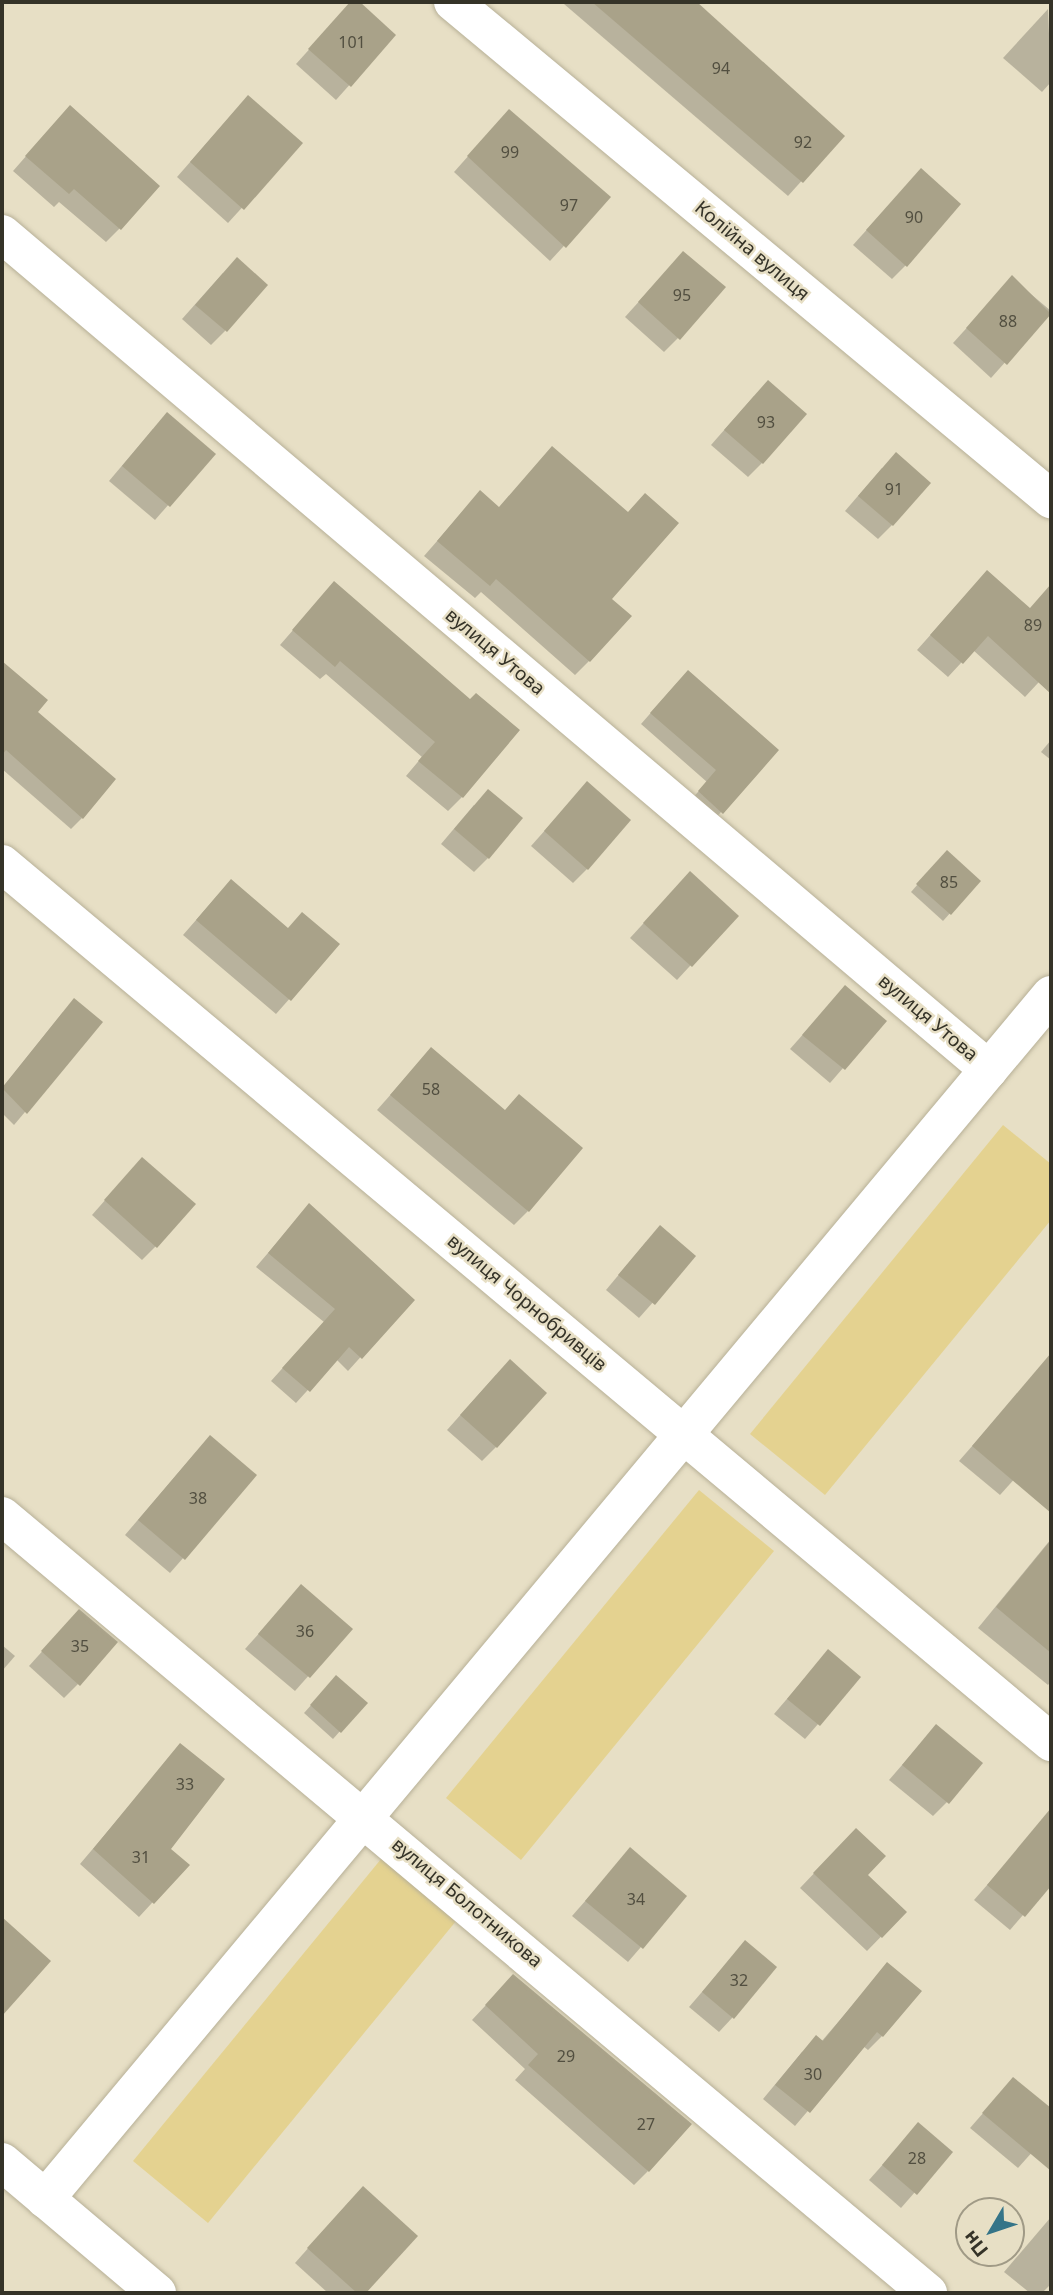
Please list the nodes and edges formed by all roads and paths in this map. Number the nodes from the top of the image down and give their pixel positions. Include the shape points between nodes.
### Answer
1 (453, 2) edge
2 (2, 234) edge
3 (1051, 499) edge
4 (2, 864) edge
5 (1051, 995) edge
6 (989, 1070) junction
7 (684, 1434) junction
8 (2, 1516) edge
9 (1051, 1742) edge
10 (365, 1817) junction
11 (2, 2162) edge
12 (45, 2199) junction
13 (156, 2293) edge
14 (928, 2293) edge

1 - 3 street, Колійна вулиця
2 - 6 street, вулиця Утова
4 - 7 street, вулиця Чорнобривців
5 - 6 street
6 - 7 street
7 - 9 street, вулиця Чорнобривців
7 - 10 street
8 - 10 street, вулиця Болотникова
10 - 12 street
10 - 14 street, вулиця Болотникова
11 - 12 street
12 - 13 street

